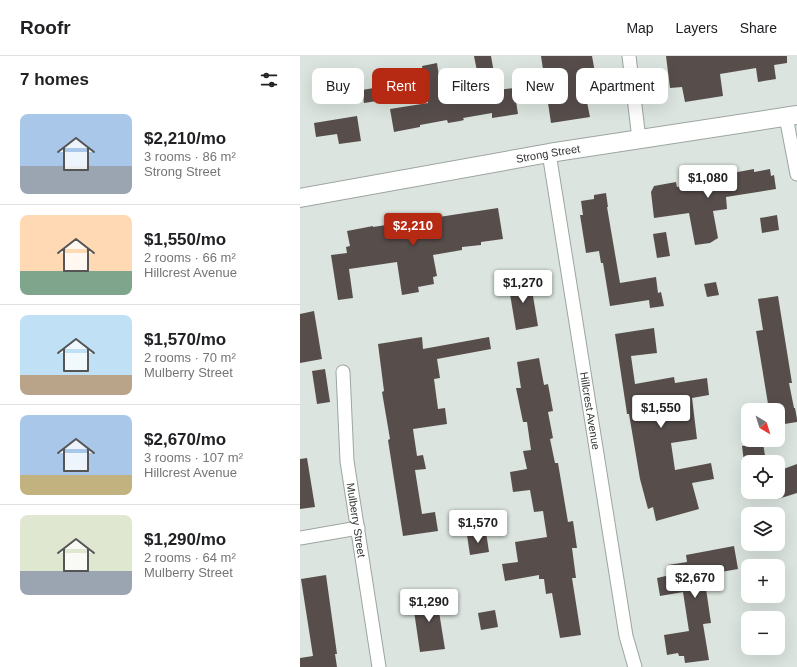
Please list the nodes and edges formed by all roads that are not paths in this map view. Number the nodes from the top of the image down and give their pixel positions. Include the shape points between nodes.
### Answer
1 (629, 56) edge
2 (792, 116) edge
3 (639, 139) junction
4 (549, 153) junction
5 (797, 174) edge
6 (300, 198) edge
7 (343, 372) dead end
8 (358, 528) junction
9 (300, 538) edge
10 (379, 667) edge
11 (635, 667) edge

1 - 3 street
2 - 3 street, Strong Street
2 - 5 street
3 - 4 street, Strong Street
4 - 6 street, Strong Street
4 - 11 street, Hillcrest Avenue via 626,636
7 - 8 street, Mulberry Street via 347,461
8 - 9 street
8 - 10 street, Mulberry Street

